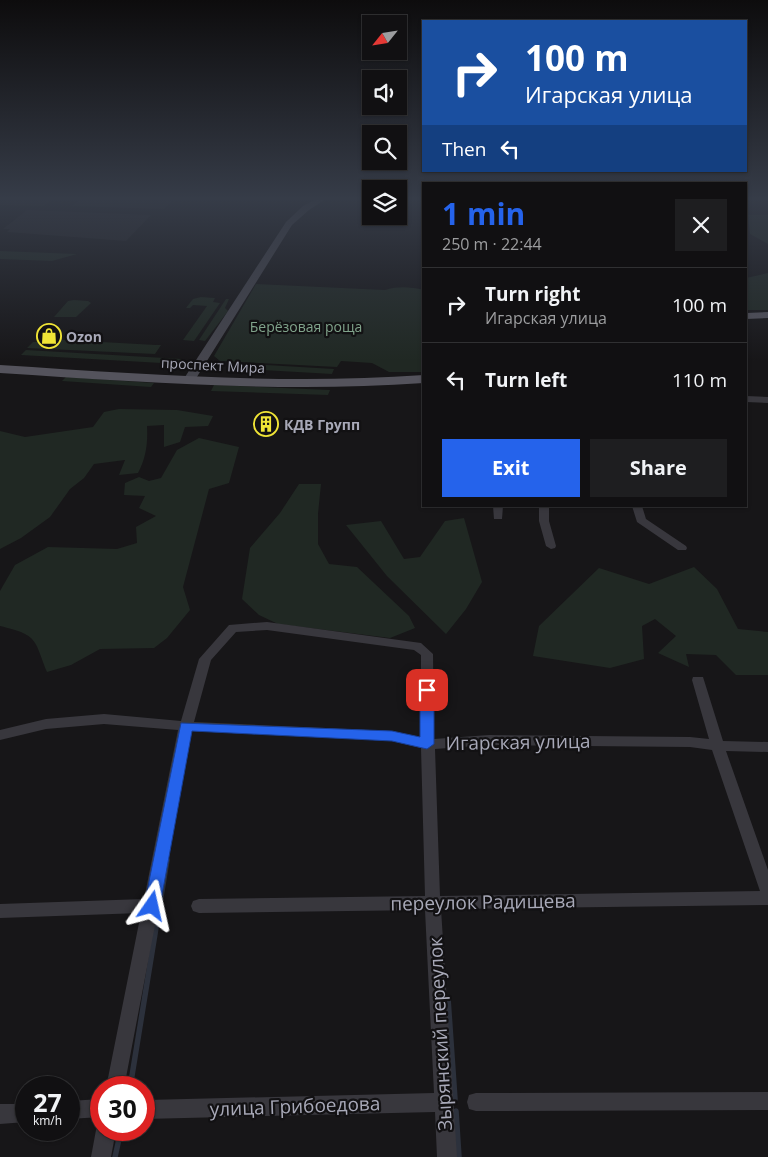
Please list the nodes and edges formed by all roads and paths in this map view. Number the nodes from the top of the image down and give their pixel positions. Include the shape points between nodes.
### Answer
1 (269, 253) edge
2 (768, 315) edge
3 (747, 316) edge
4 (1, 365) edge
5 (192, 374) junction
6 (422, 378) edge
7 (747, 399) edge
8 (768, 400) edge
9 (544, 507) edge
10 (637, 507) edge
11 (551, 546) dead end
12 (682, 548) dead end
13 (698, 680) dead end
14 (186, 726) junction
15 (0, 735) edge
16 (427, 744) junction
17 (716, 744) junction
18 (768, 747) edge
19 (768, 892) edge
20 (768, 898) edge
21 (433, 902) junction
22 (152, 906) junction
23 (199, 906) dead end
24 (0, 911) edge
25 (117, 1076) edge
26 (768, 1101) edge
27 (444, 1102) junction
28 (476, 1102) dead end
29 (155, 1110) edge
30 (15, 1113) edge
31 (0, 1114) edge
32 (104, 1141) edge
33 (101, 1157) edge
34 (447, 1157) edge

1 - 5 street
2 - 3 main road
4 - 5 main road, проспект Мира
4 - 5 main road, проспект Мира via 14,358
5 - 6 main road, проспект Мира via 313,385
7 - 8 street
9 - 11 street
10 - 12 street via 641,520
13 - 17 street
14 - 15 street, Игарская улица via 104,719 46,724
14 - 16 street, Игарская улица via 392,736
14 - 16 street, Зырянский переулок via 205,659 233,628 267,626 417,646 427,654
14 - 22 street
16 - 17 street, Игарская улица via 489,740
16 - 21 street, Зырянский переулок
17 - 18 street, Игарская улица via 734,748
17 - 19 street
20 - 21 street, переулок Радищева
21 - 23 street, переулок Радищева
21 - 27 street, Зырянский переулок
22 - 24 street
22 - 25 street
26 - 28 street
27 - 29 street, улица Грибоедова
27 - 34 street, Зырянский переулок
30 - 31 street
32 - 33 street

